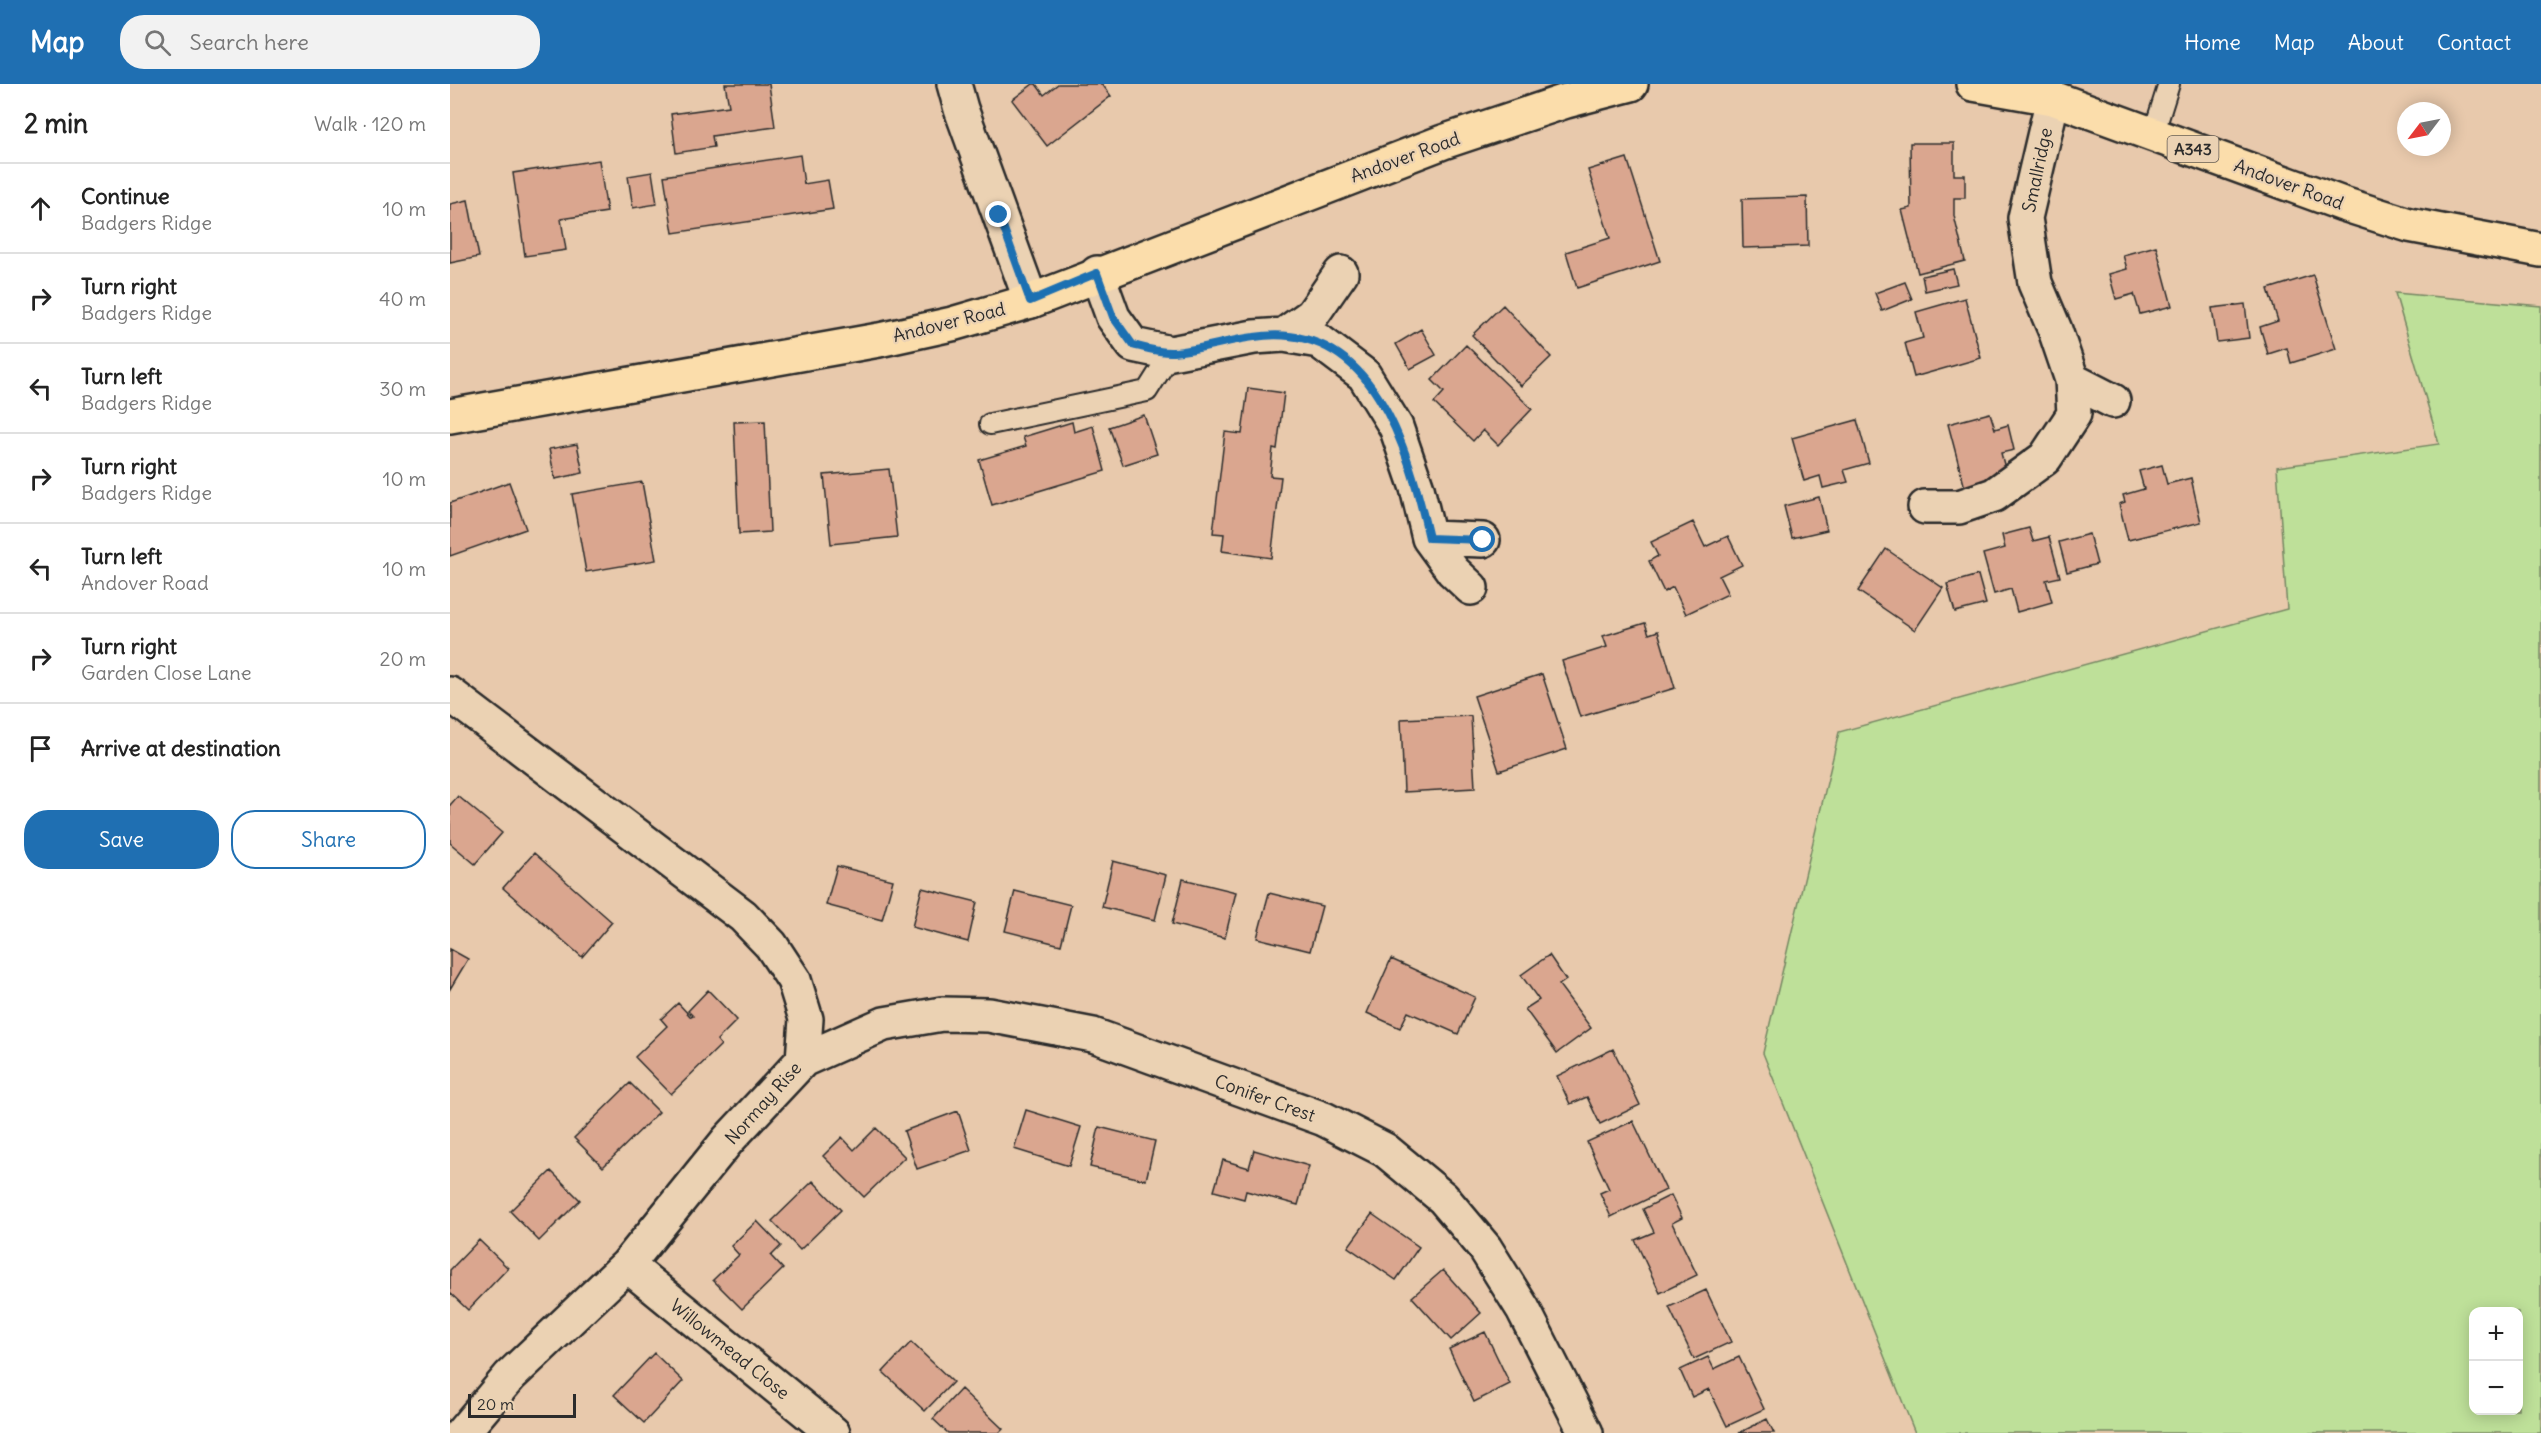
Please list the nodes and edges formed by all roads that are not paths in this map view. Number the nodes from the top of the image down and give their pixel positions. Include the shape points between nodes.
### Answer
1 (954, 84) edge
2 (1631, 84) edge
3 (1973, 84) edge
4 (2169, 84) edge
5 (2053, 98) junction
6 (2153, 135) junction
7 (2541, 250) edge
8 (1097, 273) junction
9 (1341, 273) dead end
10 (1030, 301) junction
11 (1284, 335) junction
12 (1171, 353) junction
13 (2072, 380) junction
14 (2114, 401) dead end
15 (450, 416) edge
16 (990, 424) dead end
17 (1925, 507) dead end
18 (1429, 538) junction
19 (1483, 540) dead end
20 (1471, 588) dead end
21 (450, 694) edge
22 (803, 1060) junction
23 (627, 1265) junction
24 (462, 1433) edge
25 (833, 1433) edge
26 (1586, 1433) edge

1 - 10 street
2 - 8 main road, Andover Road via 1443,142
3 - 5 main road, Andover Road / A343
4 - 6 lane
5 - 6 main road, Andover Road / A343
5 - 13 street, Smallridge via 2025,218 2035,283
6 - 7 main road, Andover Road / A343 via 2409,225
8 - 10 main road, Andover Road
8 - 12 street via 1113,317 1133,345
9 - 11 street via 1312,315
10 - 15 main road, Andover Road via 879,340
11 - 12 street
11 - 18 street via 1319,341 1364,375 1396,427
12 - 16 lane via 1147,391
13 - 14 street
13 - 17 street, Smallridge via 2074,414 2045,458 1994,495 1959,507
18 - 19 street
18 - 20 street
21 - 22 street, Normay Rise via 743,916 771,945 794,980 806,1018
22 - 23 street, Normay Rise via 728,1140
22 - 26 street, Conifer Crest via 884,1024 942,1014 989,1016 1093,1035 1324,1119 1385,1150 1443,1198 1485,1248 1523,1309
23 - 24 street, Normay Rise via 510,1376
23 - 25 street, Willowmead Close

